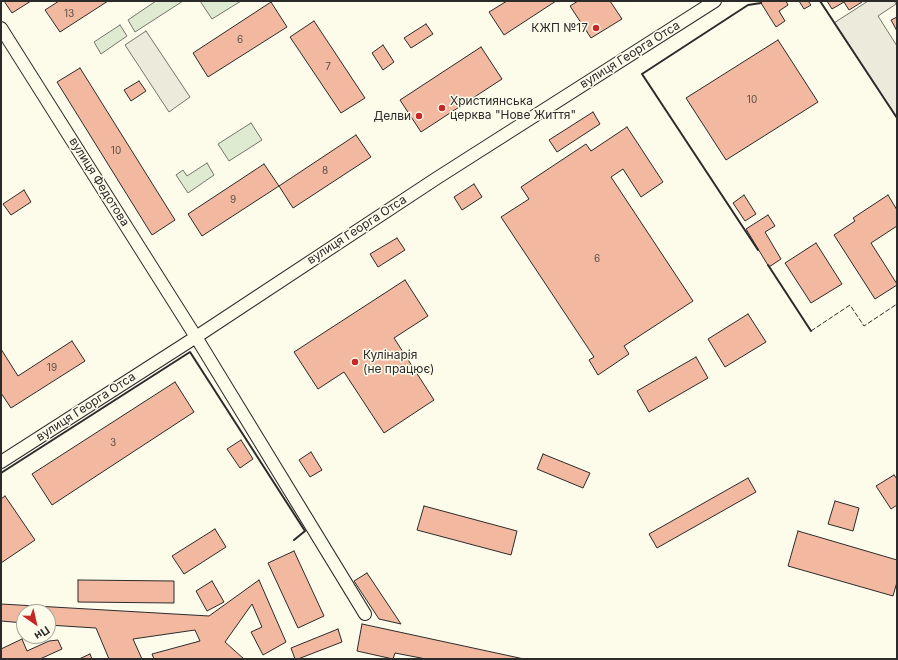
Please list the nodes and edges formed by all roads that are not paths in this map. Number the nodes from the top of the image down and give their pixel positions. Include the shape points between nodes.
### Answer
1 (715, 1) edge
2 (1, 28) edge
3 (196, 337) junction
4 (1, 462) edge
5 (365, 614) dead end

1 - 3 street, вулиця Георга Отса via 437,178
2 - 3 street, вулиця Федотова
3 - 4 street, вулиця Георга Отса
3 - 5 street, вулиця Федотова

